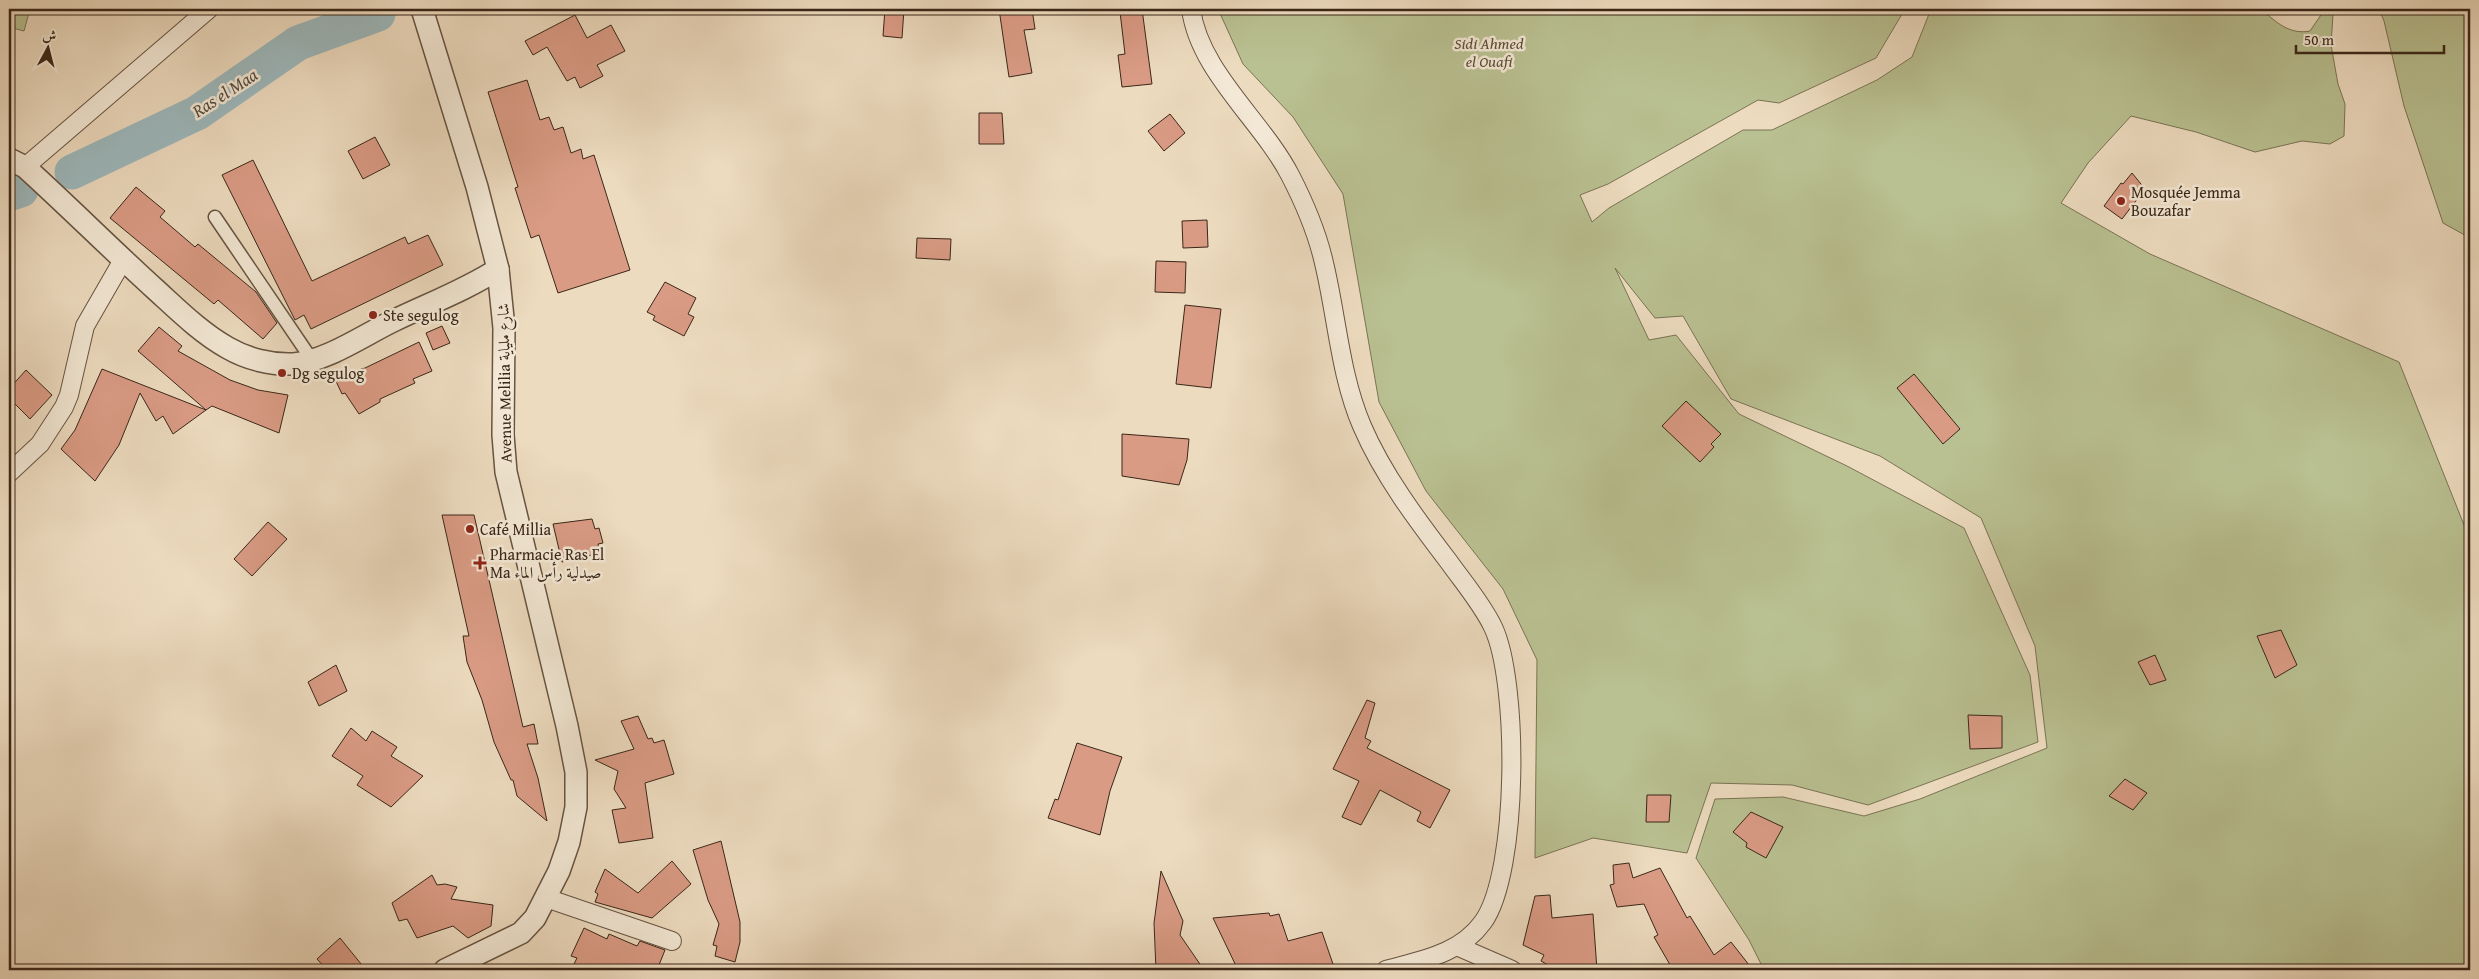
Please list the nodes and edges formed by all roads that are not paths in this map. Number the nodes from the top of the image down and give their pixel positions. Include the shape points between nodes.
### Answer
1 (209, 9) edge
2 (422, 9) edge
3 (1191, 9) edge
4 (17, 163) edge
5 (215, 217) dead end
6 (123, 260) junction
7 (498, 269) junction
8 (312, 360) junction
9 (9, 474) edge
10 (546, 898) junction
11 (672, 941) dead end
12 (1459, 946) junction
13 (445, 970) edge
14 (1386, 970) edge
15 (1512, 970) edge

1 - 4 street
2 - 7 street, Avenue Melilia شارع ملياية via 477,187
3 - 12 street via 1212,66 1287,169 1310,213 1324,262 1345,371 1362,425 1388,475 1494,628 1503,658 1509,695 1507,850 1496,899 1483,922
4 - 6 street
5 - 8 street
6 - 8 street via 228,348 250,358 276,364
6 - 9 street via 85,326 64,407 40,444
7 - 8 street via 478,282
7 - 10 street, Avenue Melilia شارع ملياية via 504,328 506,472 576,772 576,807 568,842
10 - 11 street
10 - 13 street, Avenue Melilia شارع ملياية via 535,918 521,933
12 - 14 street via 1444,954
12 - 15 street

